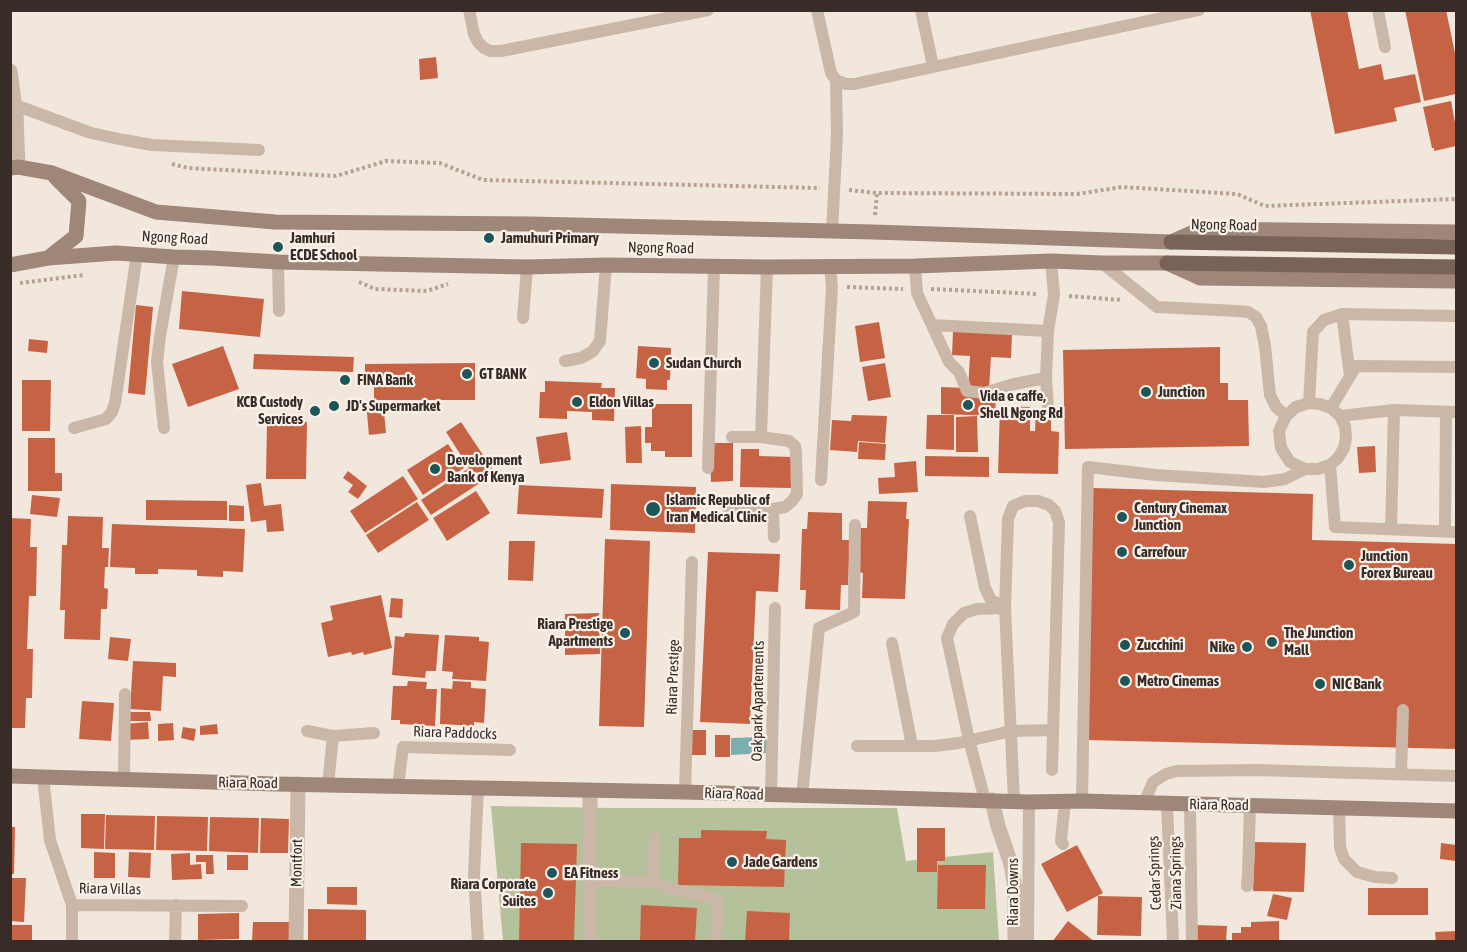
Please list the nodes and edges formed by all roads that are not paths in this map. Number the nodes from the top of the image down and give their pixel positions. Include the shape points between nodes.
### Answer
1 (469, 10) edge
2 (708, 10) edge
3 (817, 10) edge
4 (921, 10) edge
5 (1199, 10) edge
6 (1378, 10) edge
7 (1384, 46) dead end
8 (933, 66) junction
9 (10, 71) edge
10 (836, 80) junction
11 (15, 105) junction
12 (259, 150) dead end
13 (14, 167) edge
14 (51, 173) junction
15 (832, 231) junction
16 (1456, 232) edge
17 (1172, 242) junction
18 (1456, 247) edge
19 (137, 254) junction
20 (174, 257) junction
21 (48, 258) junction
22 (1050, 261) junction
23 (278, 262) junction
24 (1102, 263) junction
25 (1167, 263) junction
26 (606, 264) junction
27 (10, 265) edge
28 (830, 266) junction
29 (915, 266) junction
30 (527, 267) junction
31 (714, 267) junction
32 (767, 267) junction
33 (1456, 267) edge
34 (1456, 281) edge
35 (279, 311) dead end
36 (1342, 314) junction
37 (1456, 316) edge
38 (523, 318) dead end
39 (932, 325) junction
40 (1048, 332) junction
41 (565, 361) dead end
42 (1456, 367) edge
43 (1350, 376) junction
44 (1046, 378) junction
45 (1309, 403) junction
46 (1048, 408) dead end
47 (1394, 410) junction
48 (1335, 412) junction
49 (1451, 412) edge
50 (1286, 416) junction
51 (74, 428) dead end
52 (164, 428) dead end
53 (732, 437) dead end
54 (761, 437) junction
55 (1330, 465) junction
56 (708, 468) dead end
57 (1305, 469) junction
58 (821, 480) dead end
59 (726, 506) dead end
60 (773, 509) junction
61 (970, 516) dead end
62 (855, 525) dead end
63 (1391, 529) junction
64 (1450, 531) edge
65 (774, 537) dead end
66 (692, 562) dead end
67 (775, 608) dead end
68 (1005, 608) junction
69 (892, 643) dead end
70 (125, 694) dead end
71 (1403, 710) dead end
72 (1053, 730) junction
73 (307, 731) dead end
74 (1011, 731) junction
75 (374, 733) dead end
76 (333, 736) junction
77 (969, 740) junction
78 (857, 746) dead end
79 (912, 746) junction
80 (510, 750) dead end
81 (1052, 770) dead end
82 (1401, 774) junction
83 (10, 776) edge
84 (1456, 776) edge
85 (43, 777) junction
86 (124, 780) junction
87 (298, 784) junction
88 (328, 785) junction
89 (398, 786) junction
90 (478, 788) junction
91 (590, 790) junction
92 (685, 792) junction
93 (771, 795) junction
94 (802, 796) junction
95 (988, 800) junction
96 (1021, 801) junction
97 (1065, 801) junction
98 (1082, 801) junction
99 (1144, 803) junction
100 (1167, 804) junction
101 (1190, 805) junction
102 (1250, 806) junction
103 (1340, 808) junction
104 (1456, 812) edge
105 (655, 838) dead end
106 (1063, 844) dead end
107 (1392, 878) dead end
108 (591, 880) junction
109 (652, 882) junction
110 (1247, 886) dead end
111 (72, 905) junction
112 (176, 905) junction
113 (242, 906) dead end
114 (72, 942) edge
115 (175, 942) edge
116 (296, 942) edge
117 (478, 942) edge
118 (590, 942) edge
119 (716, 942) edge
120 (1015, 942) edge
121 (1028, 942) edge
122 (1173, 942) edge
123 (1192, 942) edge

1 - 2 lane via 478,42 490,51 501,51
3 - 10 lane
4 - 8 lane
5 - 8 lane
6 - 7 lane
8 - 10 lane via 854,84
9 - 11 street
10 - 15 lane
11 - 12 lane via 91,133 124,140 164,146
11 - 13 street
13 - 14 main road, Ngong Road
14 - 15 main road, Ngong Road via 156,212 274,222
14 - 21 main road via 79,201 76,236
15 - 17 main road, Ngong Road
16 - 17 main road, Ngong Road via 1200,229
17 - 18 main road, Ngong Road
19 - 20 main road, Ngong Road
19 - 21 main road, Ngong Road
19 - 51 lane via 112,412 106,419
20 - 23 main road, Ngong Road
20 - 52 lane via 157,362
21 - 27 main road, Ngong Road
22 - 24 main road, Ngong Road
22 - 29 main road, Ngong Road
22 - 40 lane via 1054,295
23 - 30 main road, Ngong Road
23 - 35 lane
24 - 25 main road, Ngong Road
24 - 50 lane via 1157,307 1248,312 1256,317 1265,346 1270,395
25 - 33 main road, Ngong Road
25 - 34 main road, Ngong Road via 1200,278
26 - 30 main road, Ngong Road
26 - 31 main road, Ngong Road
26 - 41 lane via 600,341 581,358
28 - 29 main road, Ngong Road
28 - 32 main road, Ngong Road
28 - 58 lane
29 - 39 lane via 917,293
30 - 38 lane
31 - 32 main road, Ngong Road
31 - 56 lane
32 - 54 lane
36 - 37 lane
36 - 43 lane
36 - 45 lane via 1324,320 1313,332
39 - 40 lane
39 - 44 lane via 968,391 984,393
40 - 44 lane
42 - 43 lane via 1356,366
43 - 48 lane
44 - 46 lane
45 - 48 lane
45 - 50 lane
47 - 48 lane
47 - 49 lane
47 - 63 lane
48 - 55 lane via 1346,438 1344,448
49 - 64 lane
50 - 57 lane via 1279,431 1281,448 1290,462
53 - 54 lane
54 - 60 lane via 789,441 795,446 797,494 785,507
55 - 57 lane via 1318,470
55 - 63 lane via 1335,526
57 - 98 lane via 1285,479 1263,482 1088,467
59 - 60 lane
60 - 65 lane
61 - 68 lane via 985,588 991,600
62 - 94 lane via 854,612 819,628
63 - 64 lane
66 - 92 lane, Riara Prestige
67 - 93 lane, Oakpark Apartements
68 - 72 lane, Riara Downs via 1008,519 1012,506 1025,501 1049,505 1059,522
68 - 74 lane, Riara Downs
68 - 77 lane via 964,613 947,638
69 - 79 lane
70 - 86 lane
71 - 82 lane
72 - 74 lane
72 - 81 lane
73 - 76 lane
74 - 77 lane
74 - 96 lane, Riara Downs
75 - 76 lane
76 - 88 lane
77 - 79 lane
77 - 95 lane
78 - 79 lane
80 - 89 lane, Riara Paddocks via 403,747
82 - 84 lane
82 - 99 lane via 1177,771 1153,782
83 - 85 main road, Riara Road
85 - 86 main road, Riara Road
85 - 111 lane, Riara Villas via 50,840
86 - 87 main road, Riara Road
87 - 88 main road, Riara Road
87 - 116 street, Montfort
88 - 89 main road, Riara Road
89 - 90 main road, Riara Road
90 - 91 main road, Riara Road
90 - 117 lane via 474,875
91 - 92 main road, Riara Road
91 - 108 street
92 - 93 main road, Riara Road
93 - 94 main road, Riara Road
94 - 95 main road, Riara Road
95 - 96 main road, Riara Road
95 - 120 street via 1011,864
96 - 97 main road, Riara Road
96 - 121 lane, Riara Downs via 1029,842
97 - 98 main road, Riara Road
97 - 106 lane
98 - 99 main road, Riara Road
99 - 100 main road, Riara Road
100 - 101 main road, Riara Road
100 - 122 lane, Cedar Springs
101 - 102 main road, Riara Road
101 - 123 lane, Ziana Springs
102 - 103 main road, Riara Road
102 - 110 lane
103 - 104 main road, Riara Road
103 - 107 lane via 1340,847 1344,859 1357,872
105 - 109 lane
108 - 109 lane
108 - 118 street
109 - 119 lane via 718,899
111 - 112 lane, Riara Villas
111 - 114 lane
112 - 113 lane, Riara Villas
112 - 115 lane

